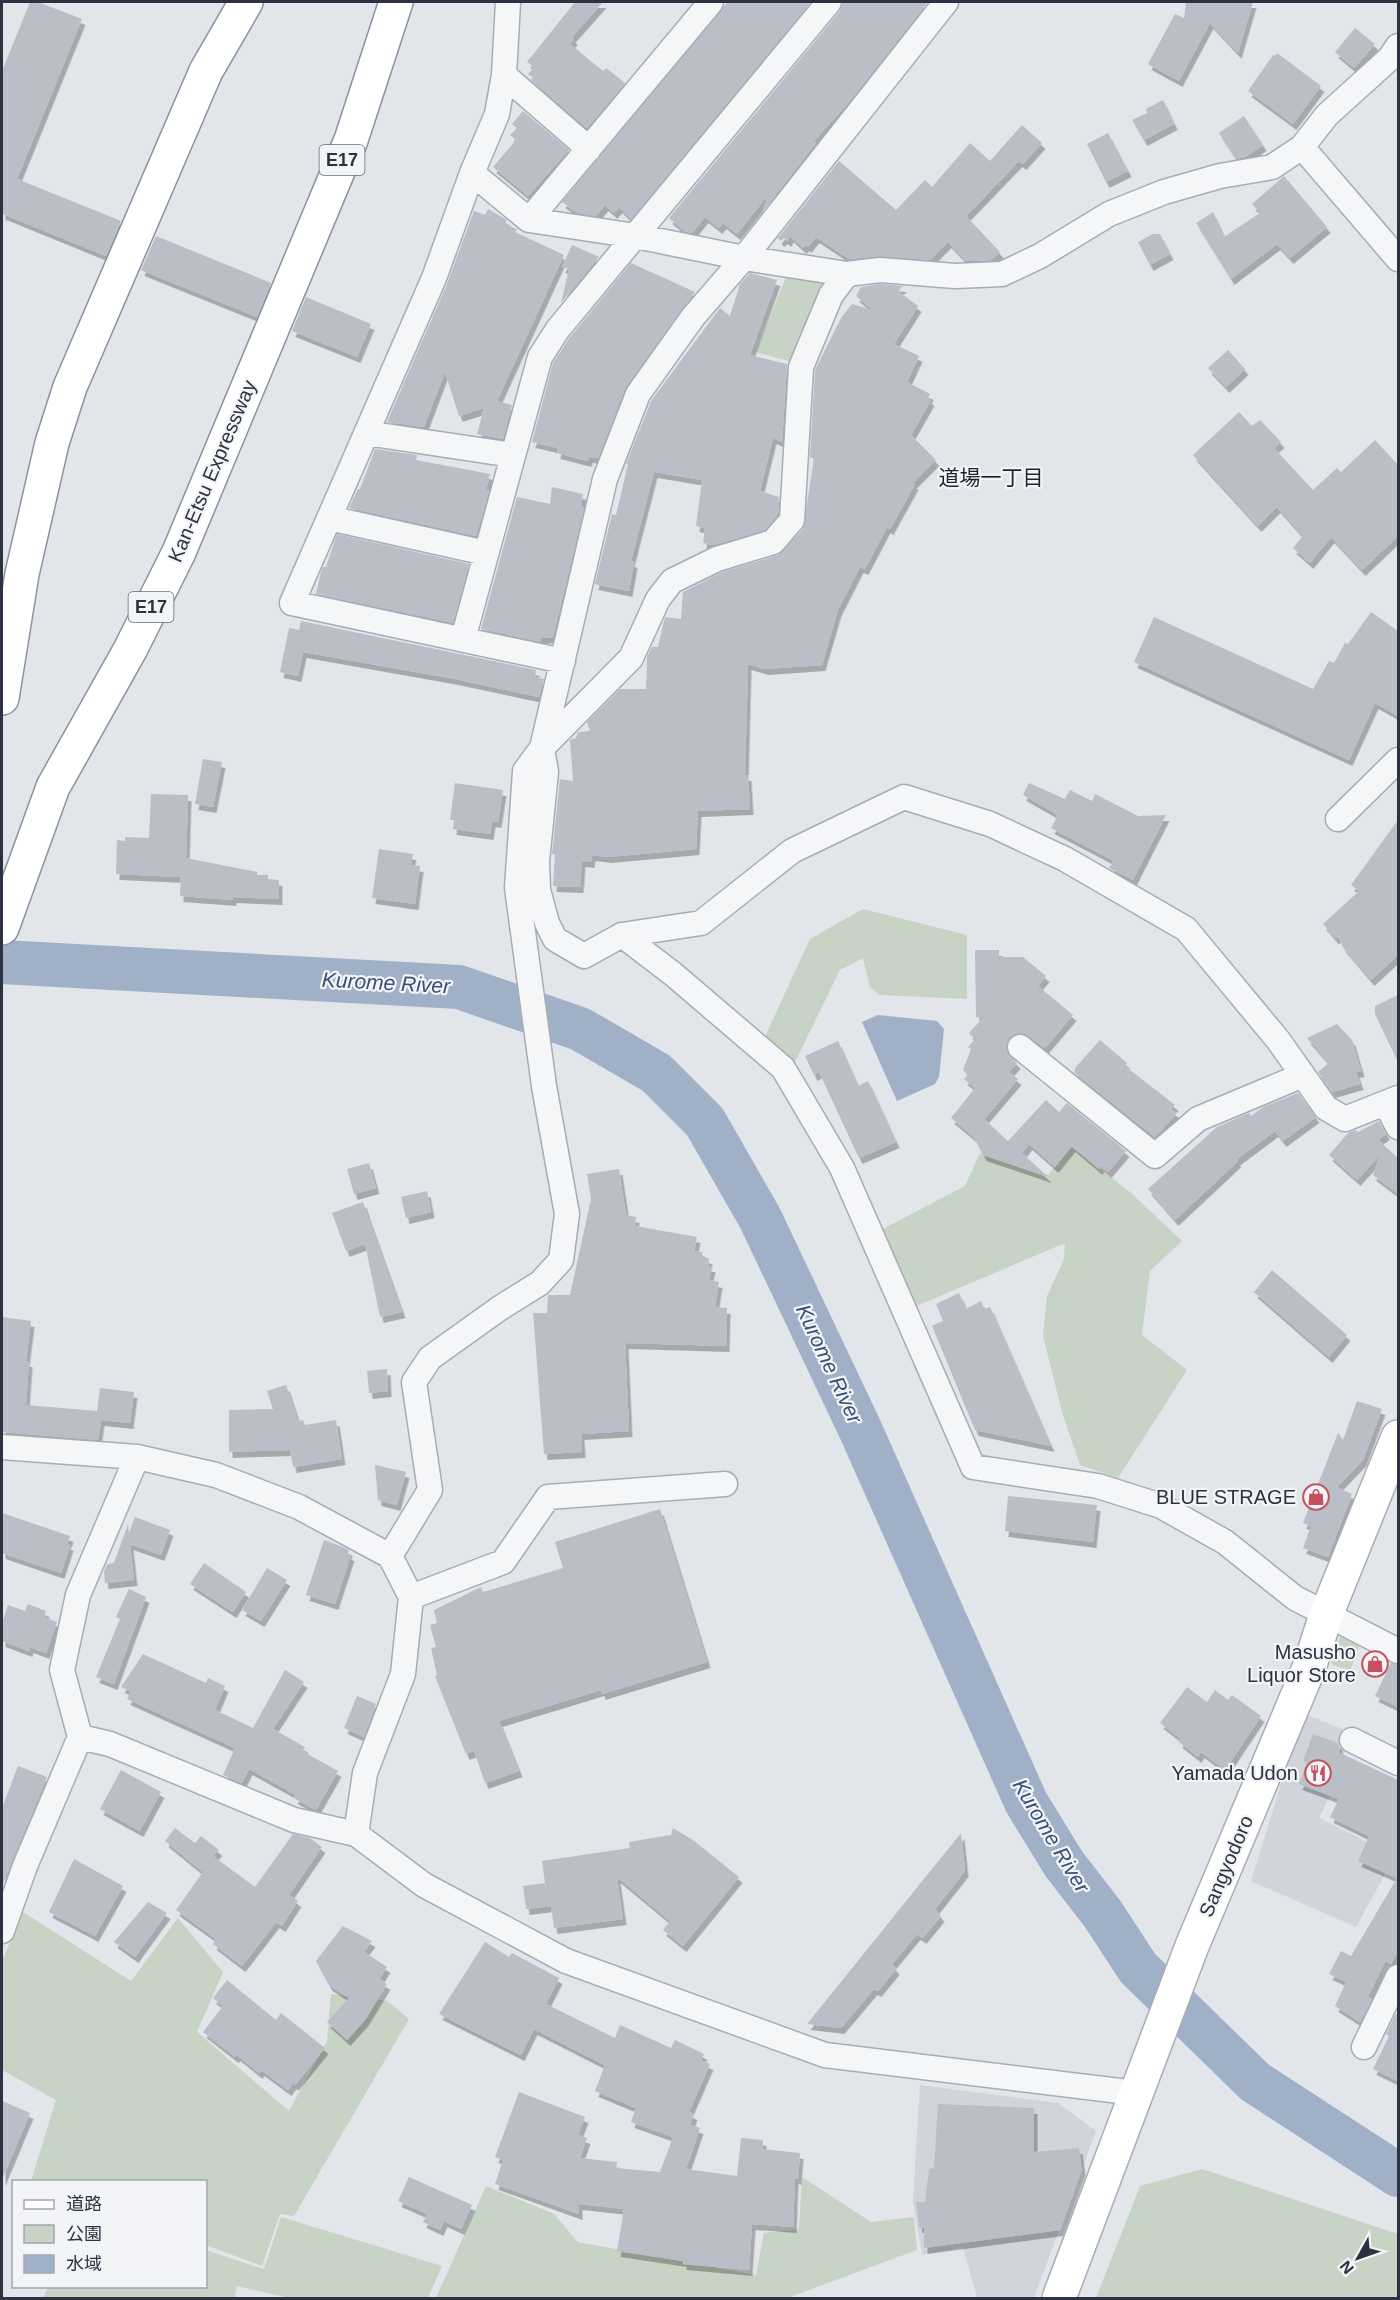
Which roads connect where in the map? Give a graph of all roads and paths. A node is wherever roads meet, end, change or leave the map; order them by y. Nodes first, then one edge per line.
1 (246, 2) edge
2 (396, 2) edge
3 (508, 2) edge
4 (711, 2) edge
5 (829, 2) edge
6 (946, 2) edge
7 (1398, 46) edge
8 (504, 75) junction
9 (1302, 147) junction
10 (589, 149) junction
11 (472, 173) junction
12 (529, 220) junction
13 (636, 236) junction
14 (744, 258) junction
15 (1398, 259) edge
16 (847, 274) junction
17 (366, 433) junction
18 (512, 455) junction
19 (329, 518) junction
20 (486, 553) junction
21 (463, 639) junction
22 (563, 661) junction
23 (2, 698) edge
24 (542, 748) junction
25 (1398, 760) edge
26 (1338, 819) dead end
27 (2, 928) edge
28 (622, 935) junction
29 (1020, 1047) dead end
30 (1303, 1075) junction
31 (1392, 1101) edge
32 (1398, 1126) edge
33 (1398, 1437) edge
34 (2, 1447) edge
35 (137, 1457) junction
36 (725, 1484) dead end
37 (390, 1556) junction
38 (411, 1597) junction
39 (1326, 1615) junction
40 (1398, 1651) edge
41 (80, 1737) junction
42 (1352, 1740) dead end
43 (1398, 1763) edge
44 (356, 1834) junction
45 (2, 1931) edge
46 (1396, 1986) edge
47 (1364, 2048) dead end
48 (1139, 2085) junction
49 (1059, 2298) edge

1 - 23 main road
2 - 27 main road, Kan-Etsu Expressway / E17
3 - 8 street
4 - 10 street
5 - 13 street
6 - 14 street
7 - 9 street
8 - 10 street
8 - 11 street
9 - 15 street
9 - 16 street
10 - 12 street
11 - 12 street
11 - 17 street
12 - 13 street
13 - 14 street
13 - 18 street
14 - 16 street
14 - 22 street
16 - 24 street
17 - 18 street
17 - 19 street
18 - 20 street
19 - 20 street
19 - 21 street
20 - 21 street
21 - 22 street
22 - 24 street
24 - 28 street
24 - 37 street
25 - 26 street
28 - 30 street
28 - 39 street
29 - 30 street
30 - 31 street
31 - 32 street
33 - 39 main road, Sangyodoro
34 - 35 street
35 - 37 street
35 - 41 street
36 - 38 street
37 - 38 street
38 - 44 street
39 - 40 street
39 - 48 main road, Sangyodoro
41 - 44 street
41 - 45 street
42 - 43 street
44 - 48 street
46 - 47 street
48 - 49 main road, Sangyodoro

